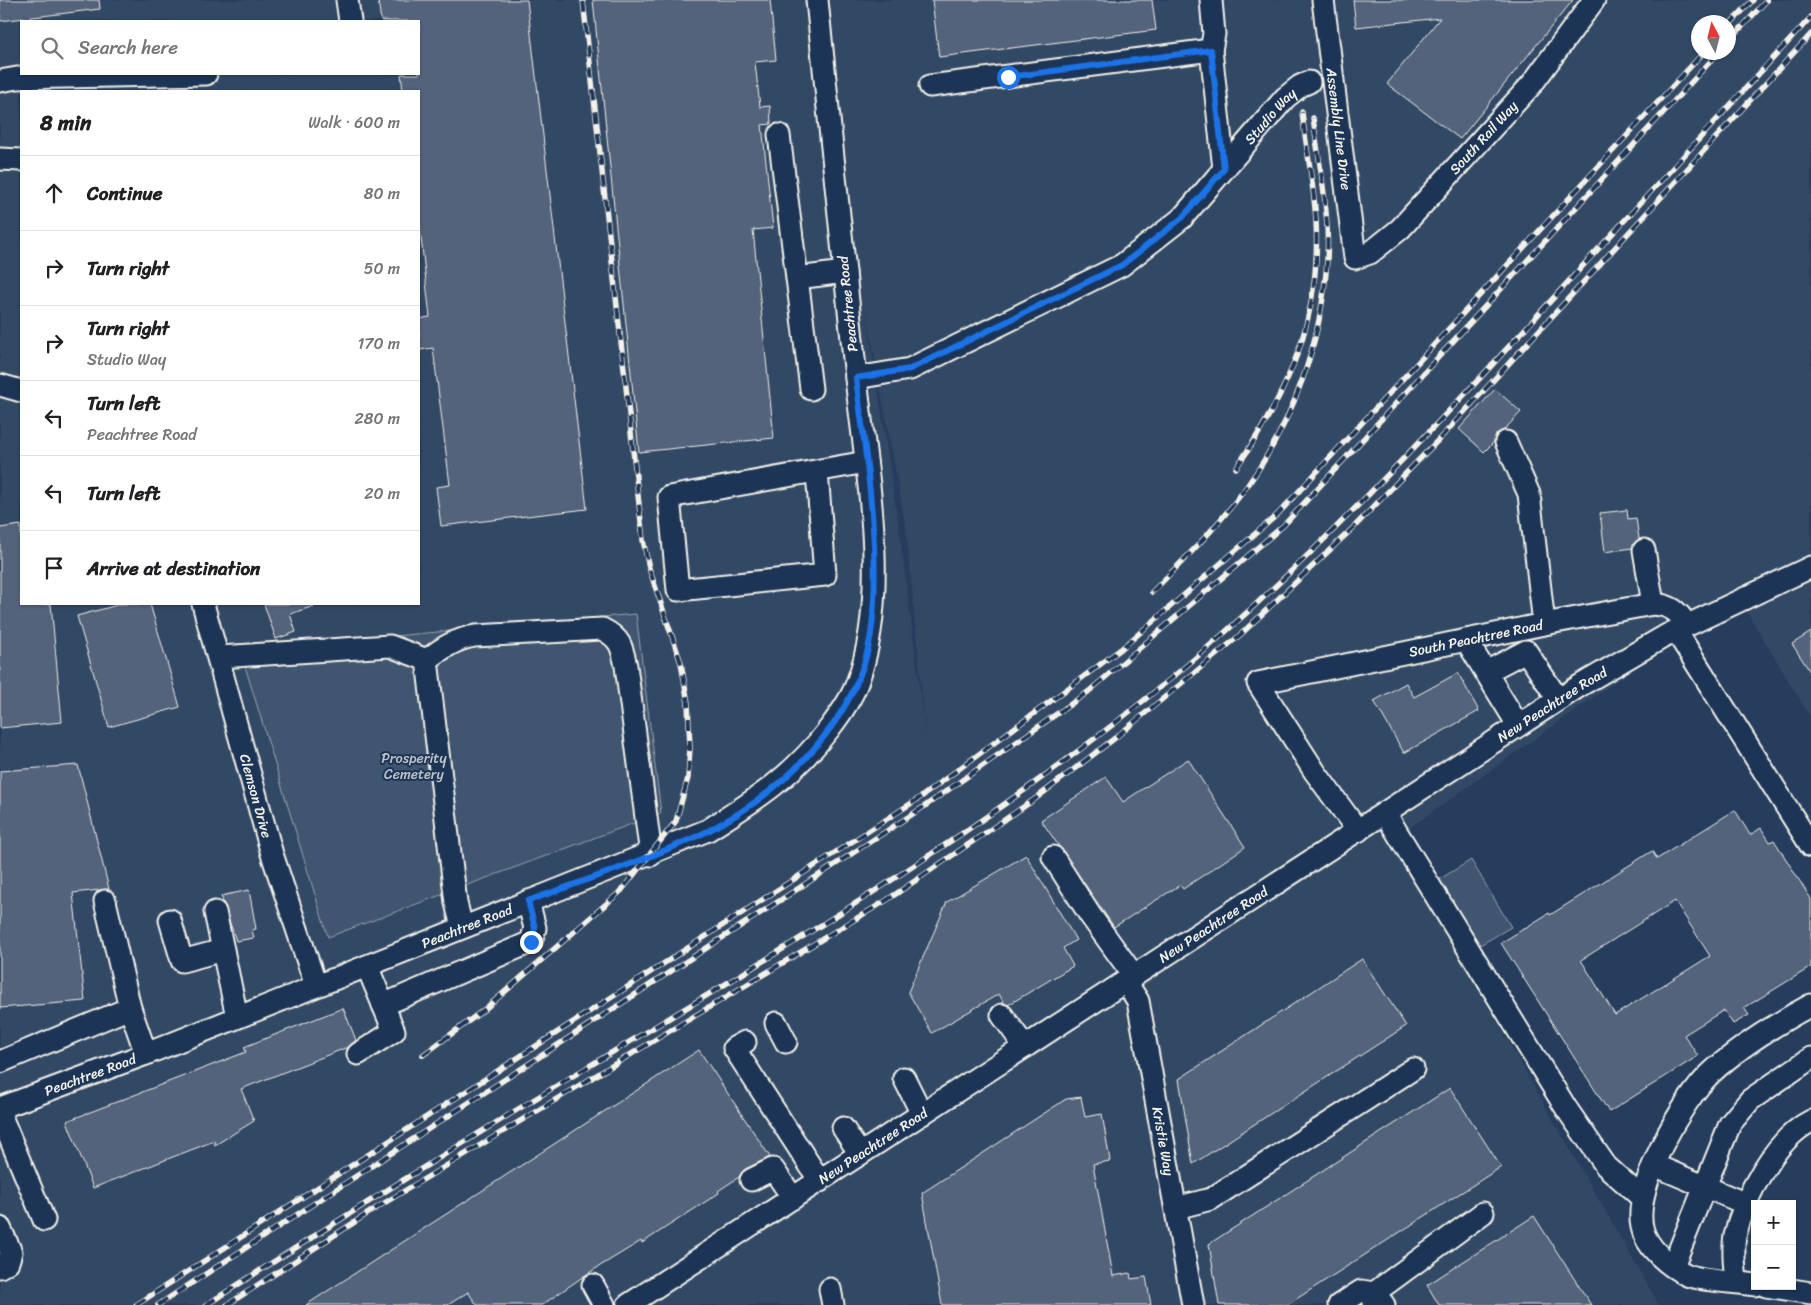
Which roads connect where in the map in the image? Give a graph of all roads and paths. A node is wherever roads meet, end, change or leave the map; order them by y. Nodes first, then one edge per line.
1 (347, 0) edge
2 (816, 0) edge
3 (1210, 0) edge
4 (1323, 0) edge
5 (1594, 0) edge
6 (350, 20) edge
7 (1211, 50) junction
8 (159, 75) edge
9 (0, 81) edge
10 (1309, 82) dead end
11 (930, 86) dead end
12 (779, 135) dead end
13 (0, 160) edge
14 (20, 160) edge
15 (1224, 169) junction
16 (1355, 258) joint
17 (845, 272) junction
18 (797, 278) junction
19 (856, 378) junction
20 (0, 385) edge
21 (811, 389) dead end
22 (20, 391) edge
23 (1506, 442) dead end
24 (866, 462) junction
25 (817, 472) junction
26 (1644, 550) dead end
27 (1811, 567) edge
28 (1653, 604) junction
29 (203, 605) edge
30 (1544, 624) junction
31 (1681, 628) junction
32 (1466, 640) junction
33 (219, 657) junction
34 (427, 660) junction
35 (1486, 672) junction
36 (1558, 699) junction
37 (1518, 725) junction
38 (1385, 813) junction
39 (1358, 831) junction
40 (1811, 846) edge
41 (651, 855) junction
42 (1053, 857) dead end
43 (528, 901) junction
44 (105, 902) dead end
45 (215, 912) dead end
46 (170, 920) dead end
47 (462, 928) junction
48 (223, 950) junction
49 (367, 966) junction
50 (1130, 979) junction
51 (316, 986) junction
52 (383, 1005) junction
53 (1811, 1005) edge
54 (130, 1008) junction
55 (1002, 1015) dead end
56 (237, 1017) junction
57 (776, 1023) dead end
58 (786, 1042) dead end
59 (740, 1045) dead end
60 (1025, 1047) junction
61 (146, 1054) junction
62 (358, 1054) dead end
63 (1811, 1058) edge
64 (0, 1062) edge
65 (1413, 1069) dead end
66 (904, 1078) dead end
67 (0, 1108) edge
68 (0, 1114) edge
69 (922, 1114) junction
70 (1811, 1121) edge
71 (843, 1128) dead end
72 (860, 1154) junction
73 (1654, 1165) junction
74 (751, 1180) dead end
75 (820, 1180) junction
76 (1706, 1186) junction
77 (793, 1198) junction
78 (1642, 1198) junction
79 (1746, 1204) junction
80 (1176, 1208) junction
81 (1482, 1213) dead end
82 (44, 1220) dead end
83 (0, 1228) edge
84 (1673, 1266) junction
85 (0, 1267) edge
86 (1745, 1283) edge
87 (593, 1285) dead end
88 (1792, 1290) edge
89 (1811, 1293) edge
90 (1377, 1301) edge
91 (604, 1305) edge
92 (628, 1305) edge
93 (1193, 1305) edge
94 (1339, 1305) edge

1 - 6 street
2 - 17 street, Peachtree Road
3 - 7 street
4 - 16 street, Assembly Line Drive
5 - 16 street, South Rail Way
7 - 11 street
7 - 15 street
8 - 9 street
10 - 15 street, Studio Way
12 - 18 street
13 - 14 street
15 - 19 street, Studio Way
17 - 18 street
17 - 19 street, Peachtree Road
18 - 21 street
19 - 24 street, Peachtree Road
20 - 22 street
23 - 30 street
24 - 25 street
24 - 41 street, Peachtree Road
25 - 25 street
26 - 28 street
27 - 31 street, New Peachtree Road
28 - 30 street, South Peachtree Road
28 - 31 street, South Peachtree Road
29 - 33 street, Clemson Drive
30 - 32 street, South Peachtree Road
31 - 36 street, New Peachtree Road
31 - 40 street, South Peachtree Road
32 - 35 street
32 - 39 street, South Peachtree Road
33 - 34 street
33 - 51 street, Clemson Drive
34 - 41 street
34 - 47 street
35 - 36 street
35 - 37 street
36 - 37 street, New Peachtree Road
37 - 38 street, New Peachtree Road
38 - 39 street, New Peachtree Road
38 - 78 street
39 - 50 street, New Peachtree Road
41 - 43 street, Peachtree Road
42 - 50 street, Kristie Way
43 - 47 street, Peachtree Road
43 - 52 street
44 - 54 street
45 - 48 street
46 - 48 street
47 - 49 street, Peachtree Road
48 - 56 street
49 - 51 street, Peachtree Road
49 - 52 street
50 - 60 street, New Peachtree Road
50 - 80 street, Kristie Way
51 - 56 street, Peachtree Road
52 - 62 street
53 - 73 street
54 - 61 street
54 - 64 street
55 - 60 street
56 - 61 street, Peachtree Road
57 - 58 street
59 - 75 street
60 - 69 street, New Peachtree Road
61 - 67 street, Peachtree Road
63 - 76 street
65 - 80 street
66 - 69 street
68 - 82 street
69 - 72 street, New Peachtree Road
70 - 79 street
71 - 72 street
72 - 75 street, New Peachtree Road
73 - 76 street
73 - 78 street
74 - 77 street
75 - 77 street, New Peachtree Road
76 - 79 street
76 - 84 street
77 - 92 street, New Peachtree Road
78 - 84 street
79 - 86 street
80 - 93 street, Kristie Way
81 - 90 street
83 - 85 street
84 - 86 street
87 - 91 street
88 - 89 street
90 - 94 street

